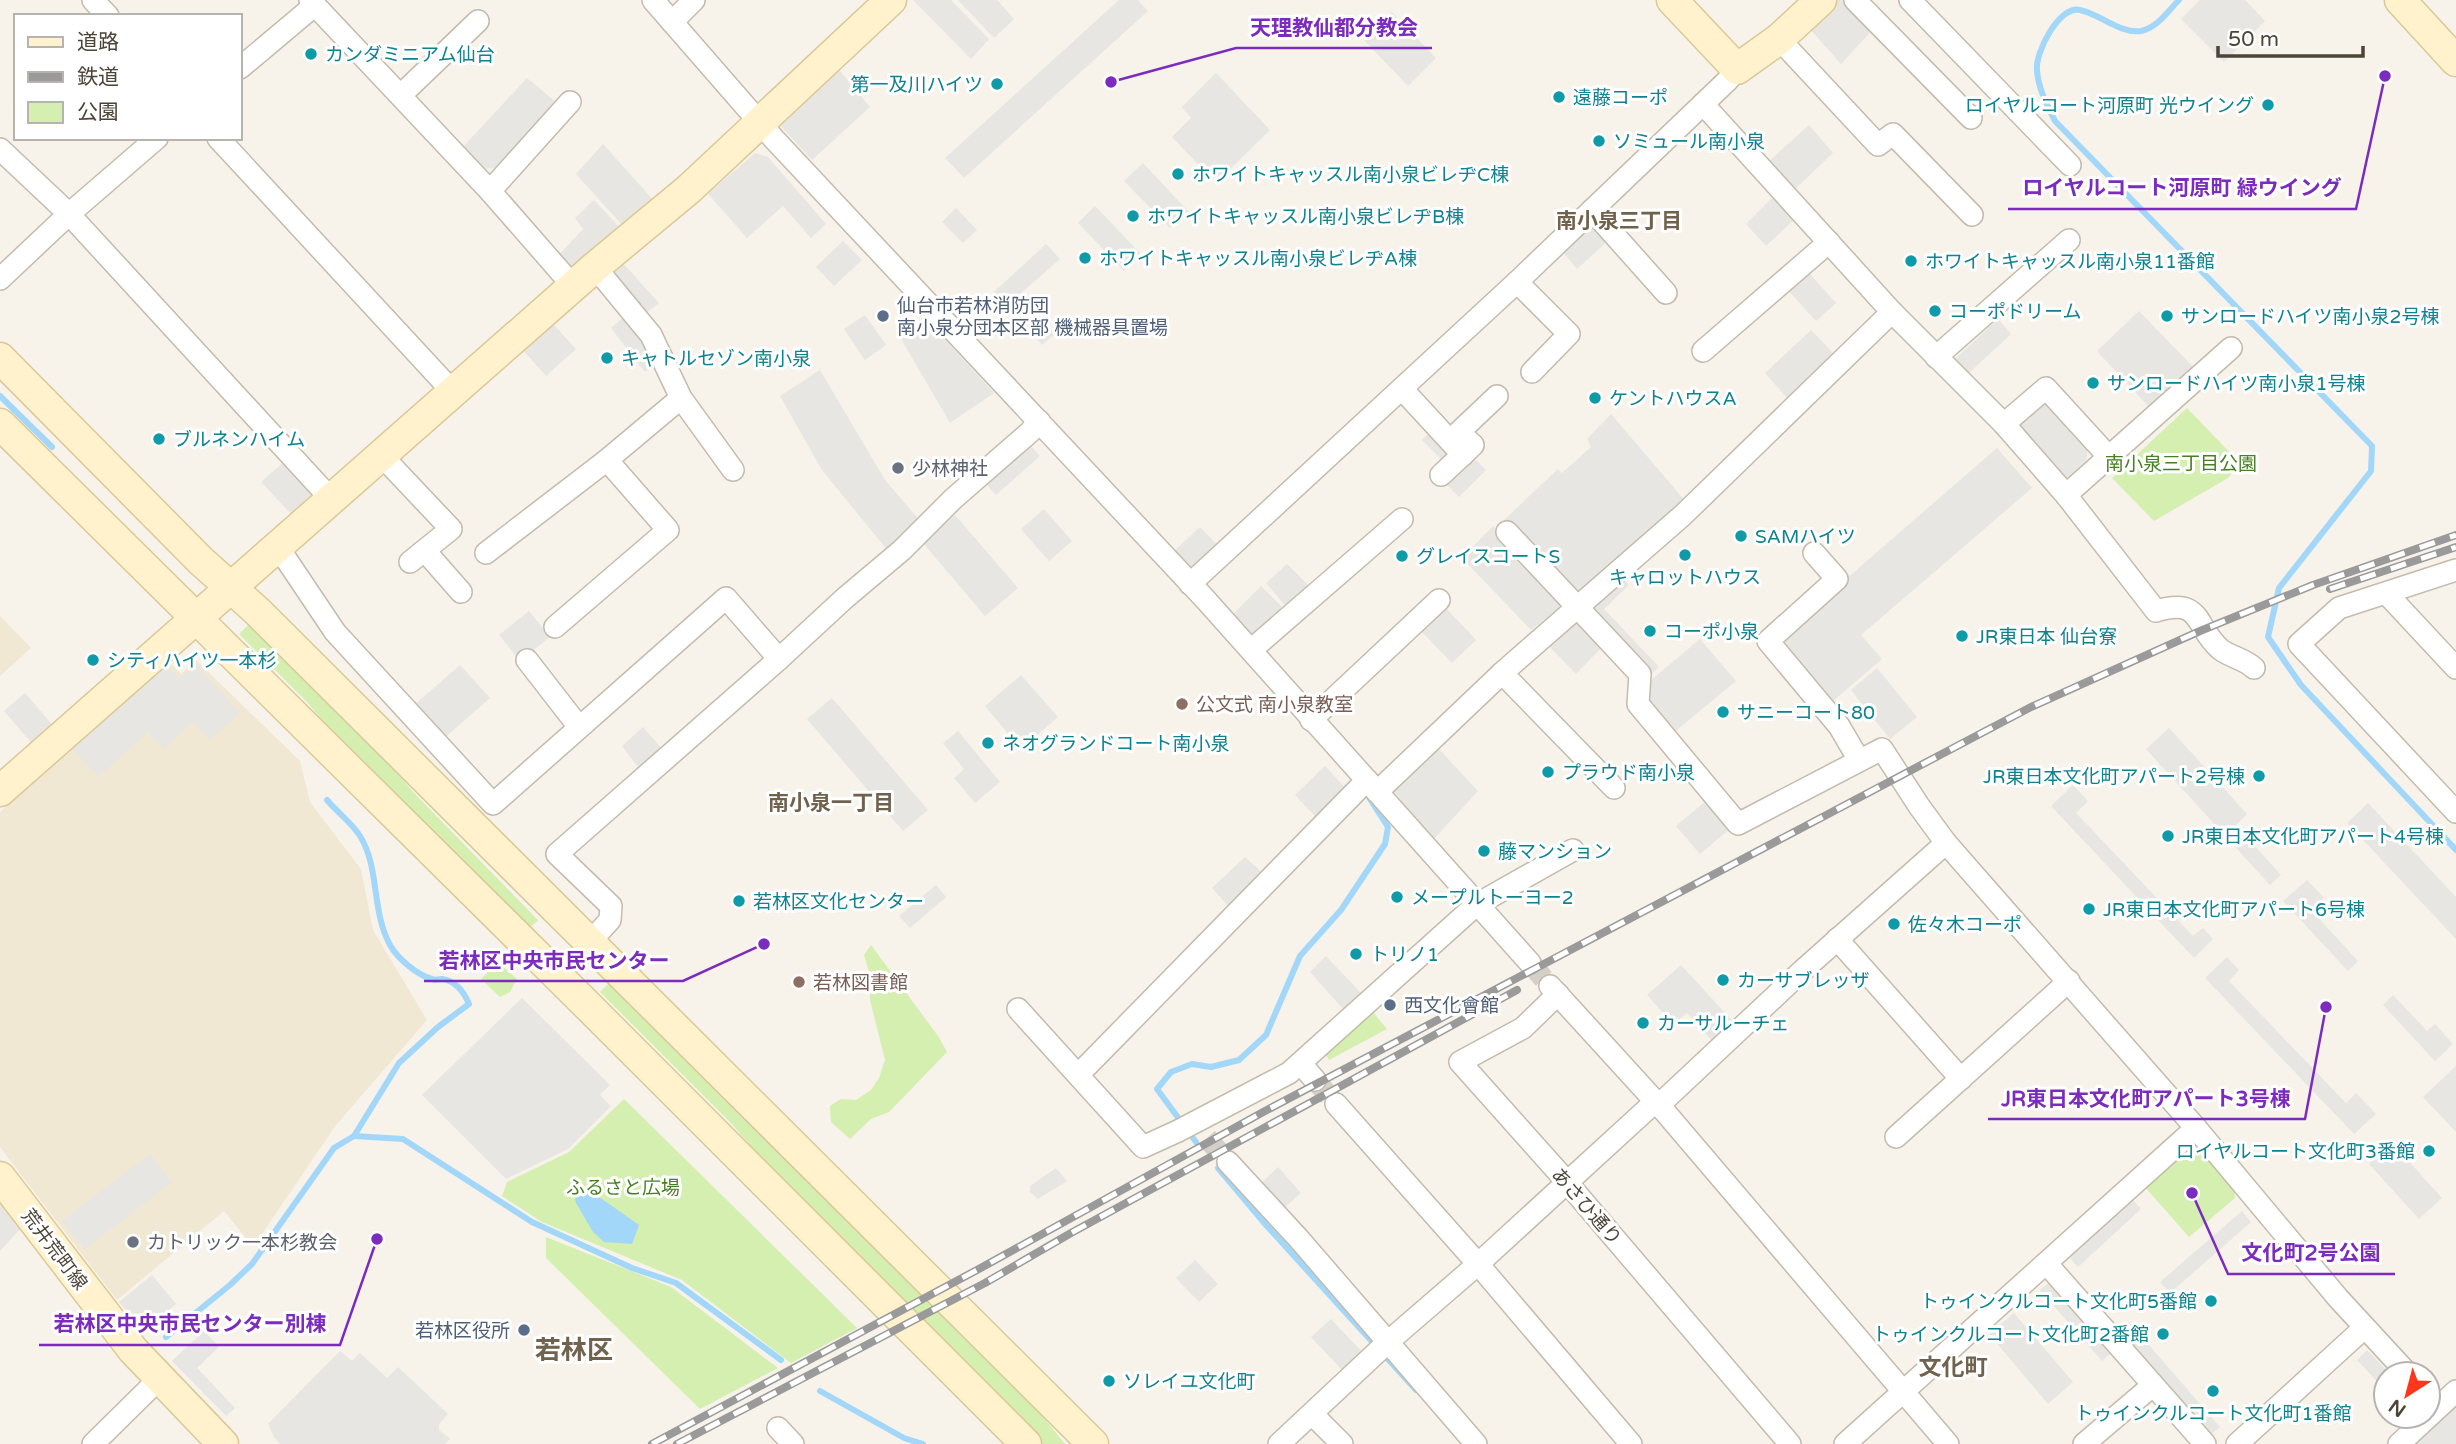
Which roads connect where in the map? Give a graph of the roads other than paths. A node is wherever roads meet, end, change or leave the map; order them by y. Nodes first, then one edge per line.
1 (93, 0) edge
2 (653, 0) edge
3 (694, 0) edge
4 (891, 0) edge
5 (1672, 0) edge
6 (1821, 0) edge
7 (1855, 0) edge
8 (1910, 0) edge
9 (2400, 0) edge
10 (312, 3) edge
11 (105, 14) edge
12 (478, 21) dead end
13 (672, 22) junction
14 (1779, 39) junction
15 (2456, 61) edge
16 (242, 66) edge
17 (1737, 69) junction
18 (401, 95) junction
19 (570, 102) dead end
20 (1703, 104) junction
21 (1971, 118) dead end
22 (761, 124) junction
23 (155, 140) edge
24 (220, 140) edge
25 (0, 149) edge
26 (2070, 165) dead end
27 (490, 191) junction
28 (1592, 210) junction
29 (69, 214) junction
30 (1972, 215) dead end
31 (2069, 240) dead end
32 (1829, 242) junction
33 (584, 276) junction
34 (0, 279) edge
35 (1517, 282) junction
36 (1666, 293) dead end
37 (1892, 312) junction
38 (2231, 348) dead end
39 (1703, 351) dead end
40 (1936, 357) junction
41 (0, 358) edge
42 (1532, 372) dead end
43 (1402, 389) junction
44 (453, 392) junction
45 (1497, 396) dead end
46 (681, 398) junction
47 (1039, 421) junction
48 (0, 424) edge
49 (2004, 425) junction
50 (381, 454) junction
51 (1463, 455) junction
52 (2109, 457) junction
53 (607, 460) junction
54 (733, 470) dead end
55 (1441, 475) dead end
56 (2066, 495) junction
57 (331, 499) junction
58 (1402, 519) dead end
59 (1507, 532) dead end
60 (278, 547) junction
61 (486, 553) dead end
62 (1814, 553) dead end
63 (2456, 570) edge
64 (1190, 584) junction
65 (230, 587) junction
66 (461, 593) dead end
67 (2387, 594) junction
68 (1438, 600) dead end
69 (1576, 607) junction
70 (196, 618) junction
71 (555, 627) dead end
72 (1251, 650) junction
73 (779, 659) junction
74 (527, 660) dead end
75 (2254, 668) dead end
76 (2456, 668) edge
77 (1502, 673) junction
78 (1311, 719) junction
79 (579, 727) junction
80 (428, 734) junction
81 (404, 758) junction
82 (1859, 760) junction
83 (1372, 786) junction
84 (1614, 788) dead end
85 (0, 791) edge
86 (2456, 812) edge
87 (1946, 842) junction
88 (1573, 850) dead end
89 (1476, 905) junction
90 (1837, 939) junction
91 (589, 943) junction
92 (1530, 963) tunnel mouth
93 (556, 975) junction
94 (2069, 981) junction
95 (1018, 1009) dead end
96 (1301, 1064) junction
97 (1079, 1074) junction
98 (1961, 1079) junction
99 (1315, 1080) tunnel mouth
100 (1658, 1103) junction
101 (1336, 1104) tunnel mouth
102 (2196, 1128) junction
103 (1896, 1137) dead end
104 (1228, 1163) tunnel mouth
105 (0, 1177) edge
106 (1568, 1183) junction
107 (1478, 1264) junction
108 (2048, 1264) junction
109 (2364, 1328) junction
110 (1382, 1347) junction
111 (2395, 1360) edge
112 (159, 1379) junction
113 (2152, 1386) junction
114 (1903, 1392) junction
115 (1312, 1414) junction
116 (778, 1428) dead end
117 (2410, 1430) edge
118 (93, 1444) edge
119 (223, 1444) edge
120 (793, 1444) edge
121 (1026, 1444) edge
122 (1093, 1444) edge
123 (1279, 1444) edge
124 (1342, 1444) edge
125 (1476, 1444) edge
126 (1631, 1444) edge
127 (1790, 1444) edge
128 (1845, 1444) edge
129 (1948, 1444) edge
130 (2085, 1444) edge
131 (2205, 1444) edge
132 (2237, 1444) edge
133 (2399, 1444) edge

1 - 11 street
2 - 13 street
3 - 13 street
4 - 22 street
5 - 17 street
6 - 14 street
7 - 21 street
8 - 26 street
9 - 15 street
10 - 16 street
10 - 18 street
12 - 18 street
13 - 22 street
14 - 17 street
14 - 30 street
17 - 20 street
18 - 27 street
19 - 27 street
20 - 28 street
20 - 32 street
22 - 33 street
22 - 47 street
23 - 29 street
24 - 44 street
25 - 29 street
27 - 33 street
28 - 35 street
28 - 36 street
29 - 34 street
29 - 57 street
31 - 40 street
32 - 37 street
32 - 39 street
33 - 44 street
33 - 46 street
35 - 42 street
35 - 43 street
37 - 40 street
37 - 69 street
38 - 52 street
40 - 49 street
41 - 65 street
43 - 51 street
43 - 64 street
44 - 50 street
45 - 51 street
46 - 53 street
46 - 54 street
47 - 64 street
47 - 73 street
48 - 70 street
49 - 52 street
49 - 56 street
50 - 57 street
50 - 66 street
51 - 55 street
52 - 56 street
53 - 61 street
53 - 71 street
56 - 75 street
57 - 60 street
58 - 72 street
59 - 69 street
60 - 65 street
60 - 80 street
62 - 82 street
63 - 67 street
64 - 72 street
65 - 70 street
65 - 81 street
67 - 76 street
67 - 86 street
68 - 78 street
69 - 77 street
69 - 82 street
70 - 85 street
70 - 93 street
72 - 78 street
73 - 79 street
73 - 91 street
74 - 79 street
77 - 83 street
77 - 84 street
78 - 83 street
79 - 80 street
80 - 81 street
81 - 91 street
82 - 87 street
83 - 89 street
83 - 97 street
87 - 90 street
87 - 94 street
88 - 89 street
89 - 92 street
89 - 96 street
90 - 98 street
90 - 100 street
91 - 93 street
91 - 122 street
93 - 121 street
94 - 98 street
94 - 102 street
95 - 97 street
96 - 97 street
96 - 99 street
98 - 103 street
100 - 106 street
100 - 106 street, あさひ通り
100 - 114 street
101 - 107 street
102 - 108 street
102 - 109 street
104 - 110 street
105 - 112 street, 荒井荒町線
106 - 107 street
106 - 127 street, あさひ通り
107 - 110 street
107 - 126 street
108 - 113 street
108 - 114 street
109 - 111 street
109 - 132 street
110 - 115 street
110 - 125 street
112 - 118 street
112 - 119 street, 荒井荒町線
113 - 130 street
113 - 131 street
114 - 128 street
114 - 129 street
115 - 123 street
115 - 124 street
116 - 120 street
117 - 133 street

